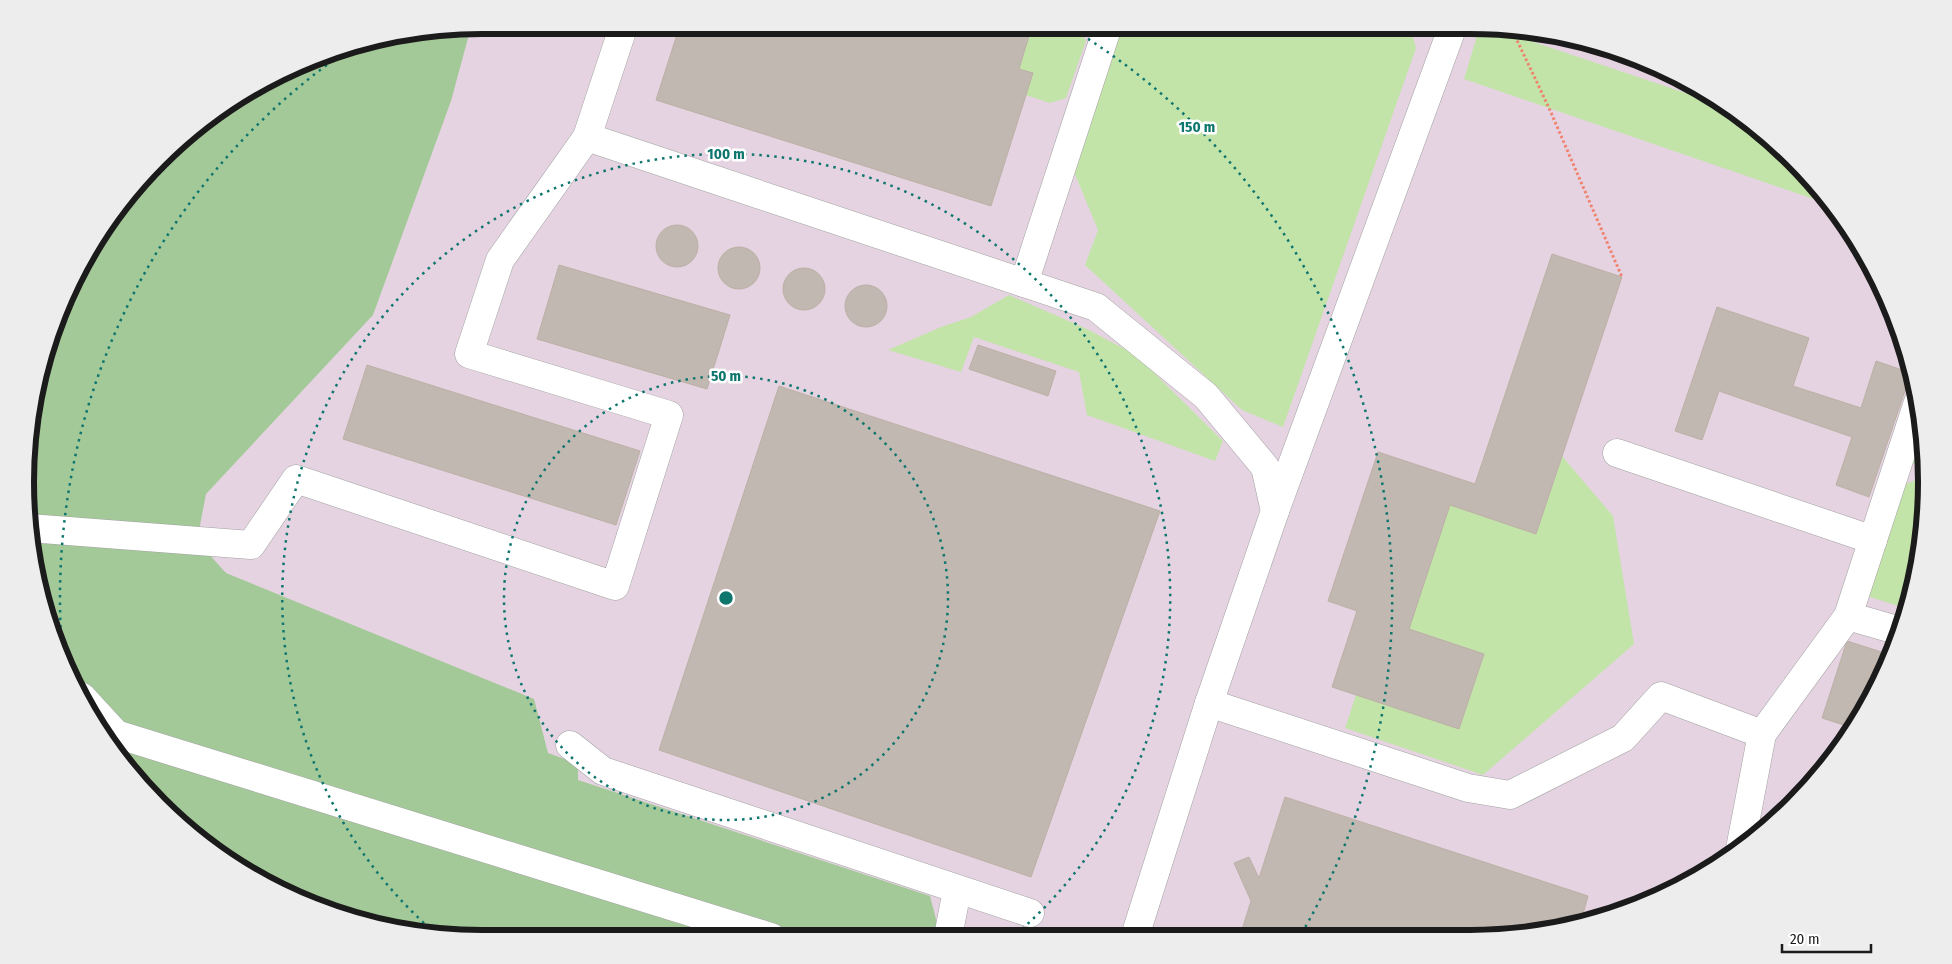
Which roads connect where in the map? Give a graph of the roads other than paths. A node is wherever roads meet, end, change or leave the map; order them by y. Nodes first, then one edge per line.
1 (621, 34) edge
2 (1105, 34) edge
3 (1450, 34) edge
4 (587, 137) junction
5 (1024, 283) junction
6 (1913, 417) edge
7 (1617, 453) dead end
8 (1276, 511) junction
9 (37, 529) edge
10 (1873, 540) junction
11 (1848, 616) junction
12 (1893, 629) edge
13 (1209, 703) junction
14 (1762, 734) junction
15 (113, 736) edge
16 (570, 744) dead end
17 (1742, 839) edge
18 (957, 890) junction
19 (1030, 913) dead end
20 (748, 930) edge
21 (949, 930) edge
22 (1137, 930) edge

1 - 4 lane
2 - 5 lane
3 - 8 lane
4 - 5 lane
4 - 9 lane
5 - 8 lane
6 - 10 lane
7 - 10 lane
8 - 13 lane
10 - 11 lane
11 - 12 lane
11 - 14 lane
13 - 14 lane
13 - 22 lane
14 - 17 lane
15 - 20 lane
16 - 18 lane
18 - 19 lane
18 - 21 lane

